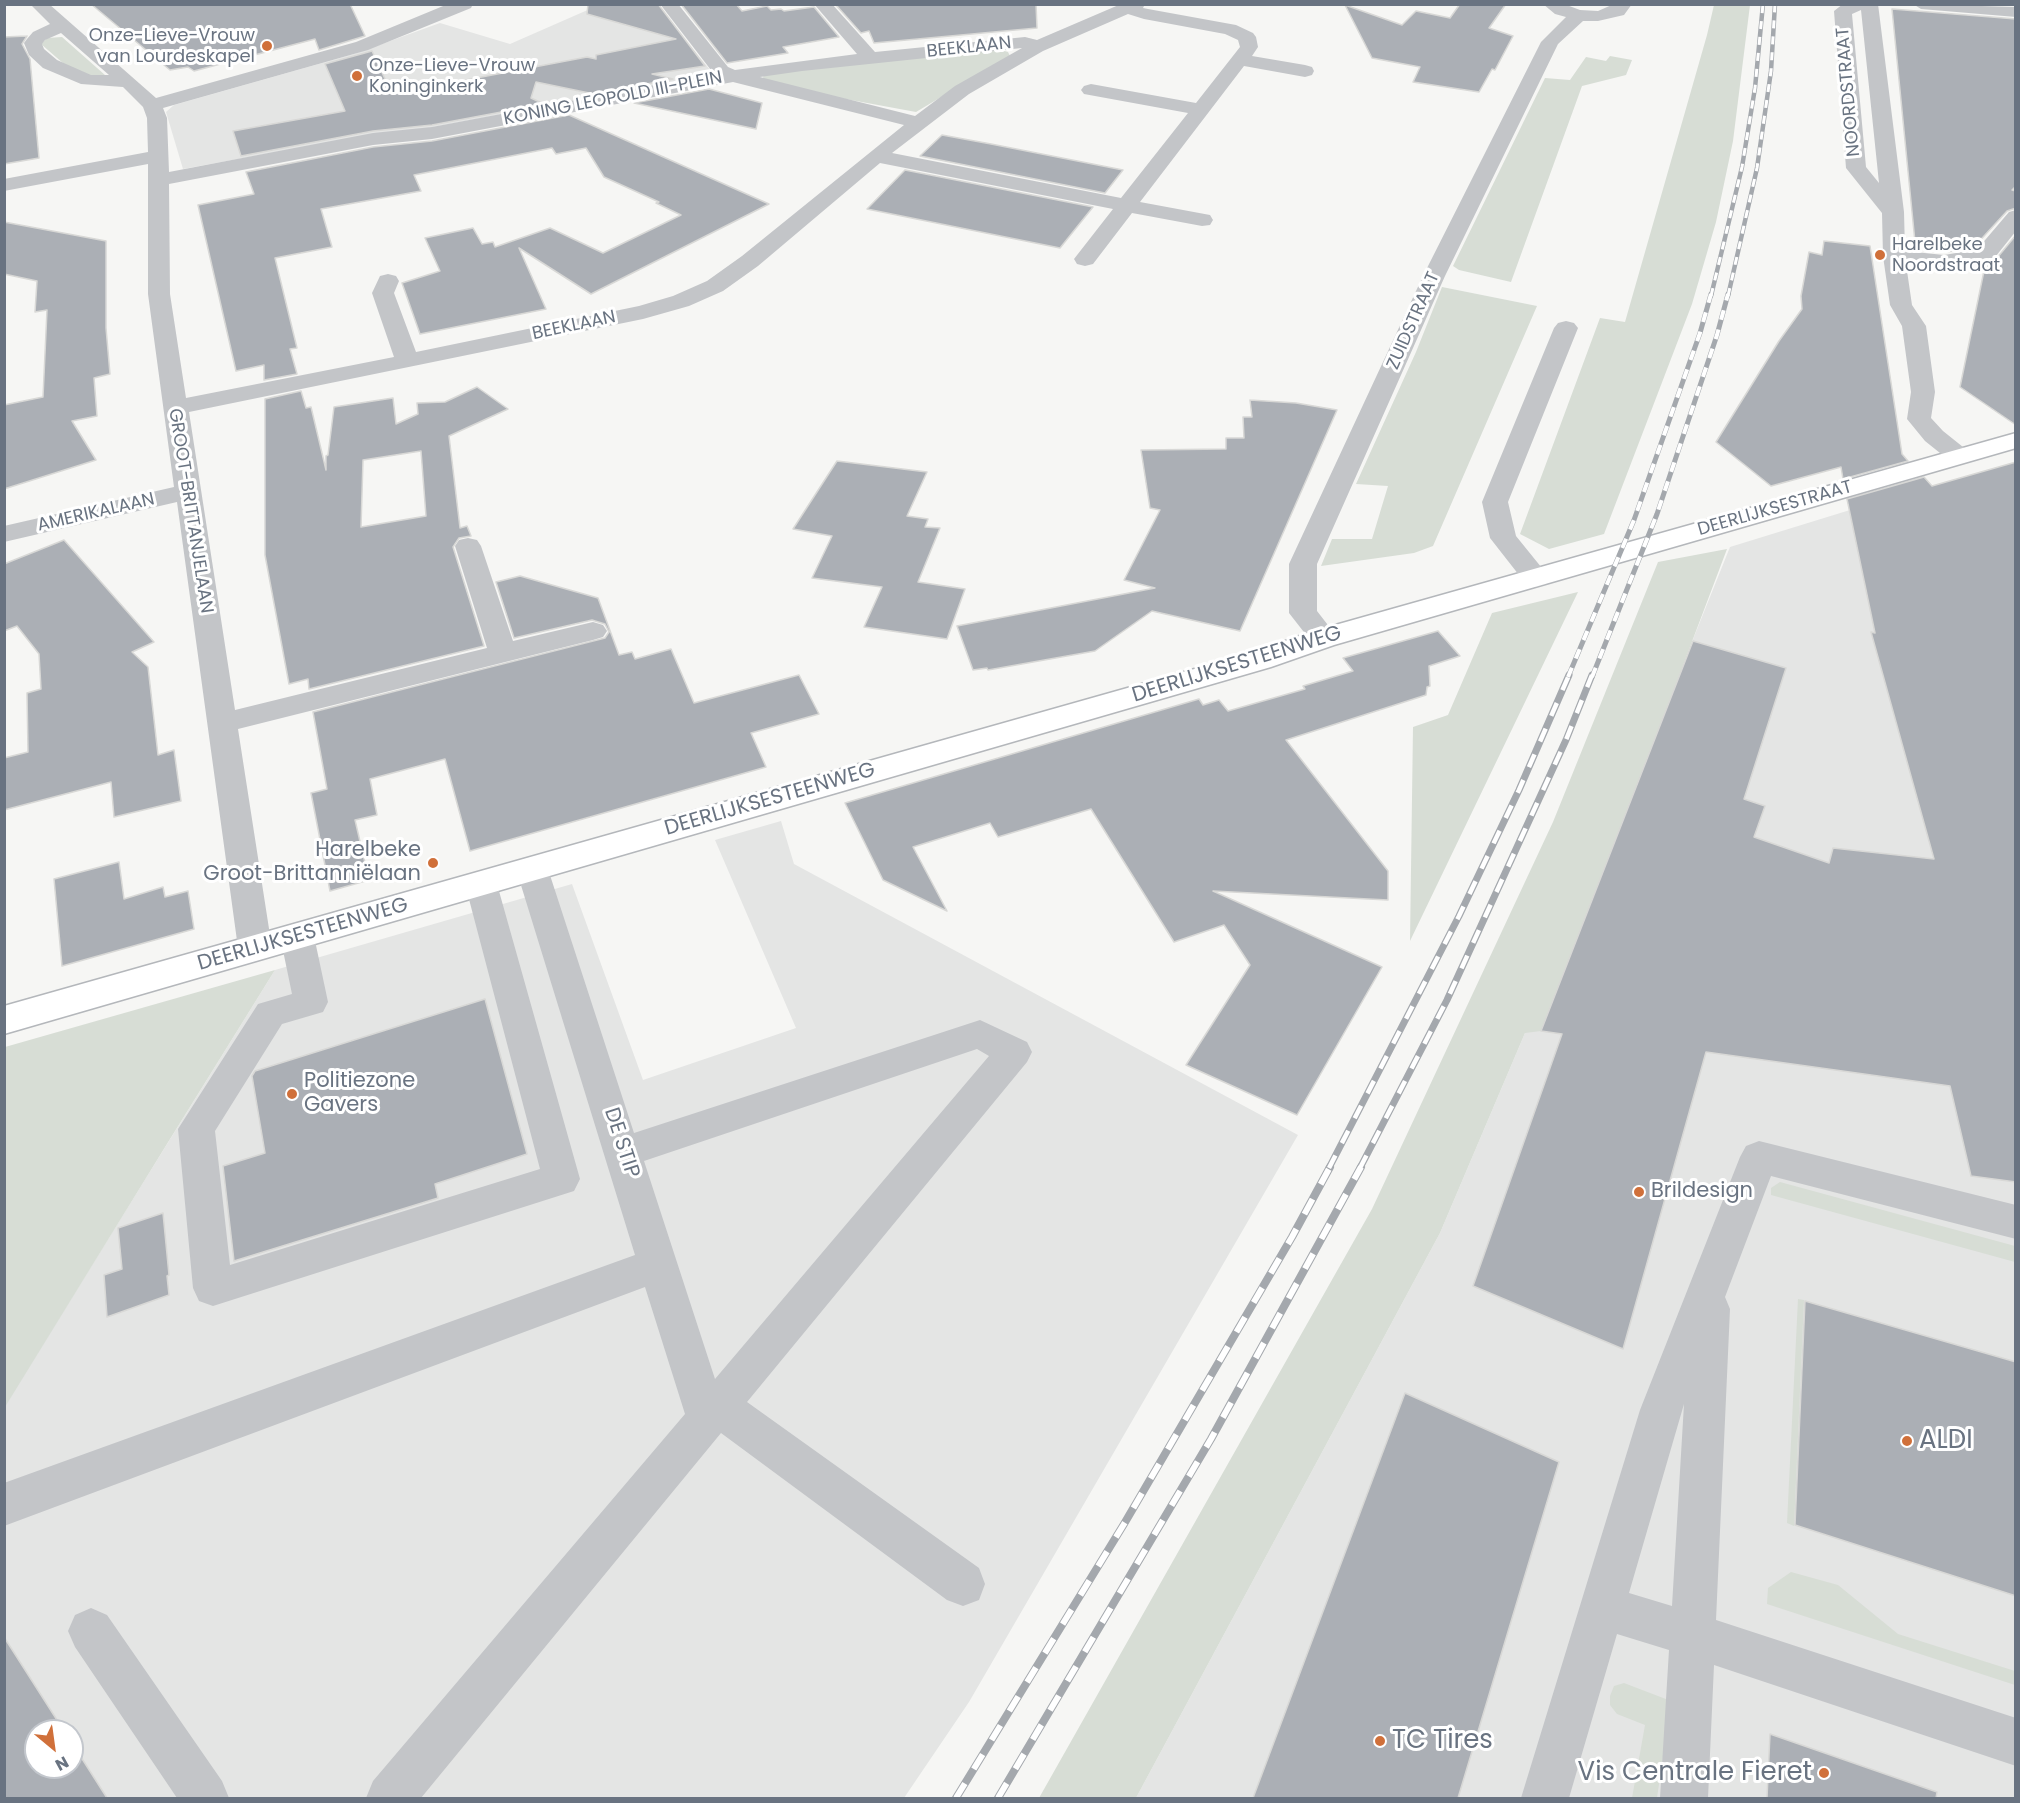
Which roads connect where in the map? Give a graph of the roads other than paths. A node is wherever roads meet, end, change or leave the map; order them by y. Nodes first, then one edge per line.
1 (38, 4) edge
2 (465, 4) edge
3 (668, 4) edge
4 (822, 4) edge
5 (1551, 4) edge
6 (1624, 4) edge
7 (1859, 4) edge
8 (1869, 4) edge
9 (1921, 4) edge
10 (1132, 6) edge
11 (2016, 12) edge
12 (1579, 15) junction
13 (63, 25) junction
14 (1037, 46) junction
15 (868, 58) junction
16 (1239, 59) junction
17 (1305, 71) dead end
18 (733, 76) junction
19 (128, 82) junction
20 (1090, 90) dead end
21 (152, 105) junction
22 (1198, 109) junction
23 (918, 123) junction
24 (876, 156) junction
25 (159, 177) junction
26 (4, 185) edge
27 (1125, 205) junction
28 (1893, 212) junction
29 (2016, 216) edge
30 (1202, 220) dead end
31 (1894, 256) junction
32 (1085, 259) dead end
33 (388, 281) dead end
34 (1566, 328) dead end
35 (407, 361) junction
36 (174, 408) junction
37 (2016, 440) edge
38 (1959, 456) junction
39 (188, 492) junction
40 (4, 534) edge
41 (468, 546) dead end
42 (1536, 578) junction
43 (593, 631) dead end
44 (1324, 638) junction
45 (503, 653) junction
46 (222, 723) junction
47 (532, 869) junction
48 (481, 884) junction
49 (297, 936) junction
50 (255, 948) junction
51 (4, 1020) edge
52 (624, 1152) junction
53 (2016, 1222) edge
54 (659, 1264) junction
55 (1712, 1281) junction
56 (713, 1412) junction
57 (4, 1504) edge
58 (963, 1584) dead end
59 (1602, 1607) junction
60 (92, 1631) dead end
61 (1693, 1635) junction
62 (2016, 1742) edge
63 (205, 1798) edge
64 (390, 1798) edge
65 (1545, 1798) edge
66 (1684, 1798) edge

1 - 13 street
2 - 21 street
3 - 18 street, KONING LEOPOLD III-PLEIN
4 - 15 street
5 - 12 street
6 - 12 street
7 - 28 street, NOORDSTRAAT
8 - 28 street, NOORDSTRAAT
9 - 11 street
10 - 14 street, BEEKLAAN
10 - 16 street
12 - 44 street, ZUIDSTRAAT
13 - 19 street
13 - 19 street
14 - 15 street, BEEKLAAN
14 - 23 street, BEEKLAAN
15 - 18 street, BEEKLAAN
16 - 17 street
16 - 22 street
18 - 23 street
18 - 25 street, KONING LEOPOLD III-PLEIN
19 - 21 street
20 - 22 street
21 - 25 street, GROOT-BRITTANJELAAN
22 - 27 street
23 - 24 street, BEEKLAAN
24 - 27 street
24 - 35 street, BEEKLAAN
25 - 26 street, KONING LEOPOLD III-PLEIN
25 - 36 street, GROOT-BRITTANJELAAN
27 - 30 street
27 - 32 street
28 - 31 street, NOORDSTRAAT
29 - 31 street
31 - 38 street, NOORDSTRAAT
33 - 35 street
34 - 42 street
35 - 36 street, BEEKLAAN
36 - 39 street, GROOT-BRITTANJELAAN
37 - 38 main road, DEERLIJKSESTRAAT
38 - 42 main road, DEERLIJKSESTRAAT
39 - 40 street, AMERIKALAAN
39 - 46 street, GROOT-BRITTANJELAAN
41 - 45 street
42 - 44 main road, DEERLIJKSESTEENWEG
43 - 45 street
44 - 47 main road, DEERLIJKSESTEENWEG
45 - 46 street
46 - 50 street, GROOT-BRITTANJELAAN
47 - 48 main road, DEERLIJKSESTEENWEG
47 - 52 street, DE STIP
48 - 49 main road, DEERLIJKSESTEENWEG
48 - 49 street
49 - 50 main road, DEERLIJKSESTEENWEG
50 - 51 main road, DEERLIJKSESTEENWEG
52 - 54 street, DE STIP
52 - 56 street
53 - 55 street
54 - 56 street, DE STIP
54 - 57 street
55 - 59 street
55 - 61 street
56 - 58 street
56 - 64 street
59 - 61 street
59 - 65 street
60 - 63 street
61 - 62 street
61 - 66 street

